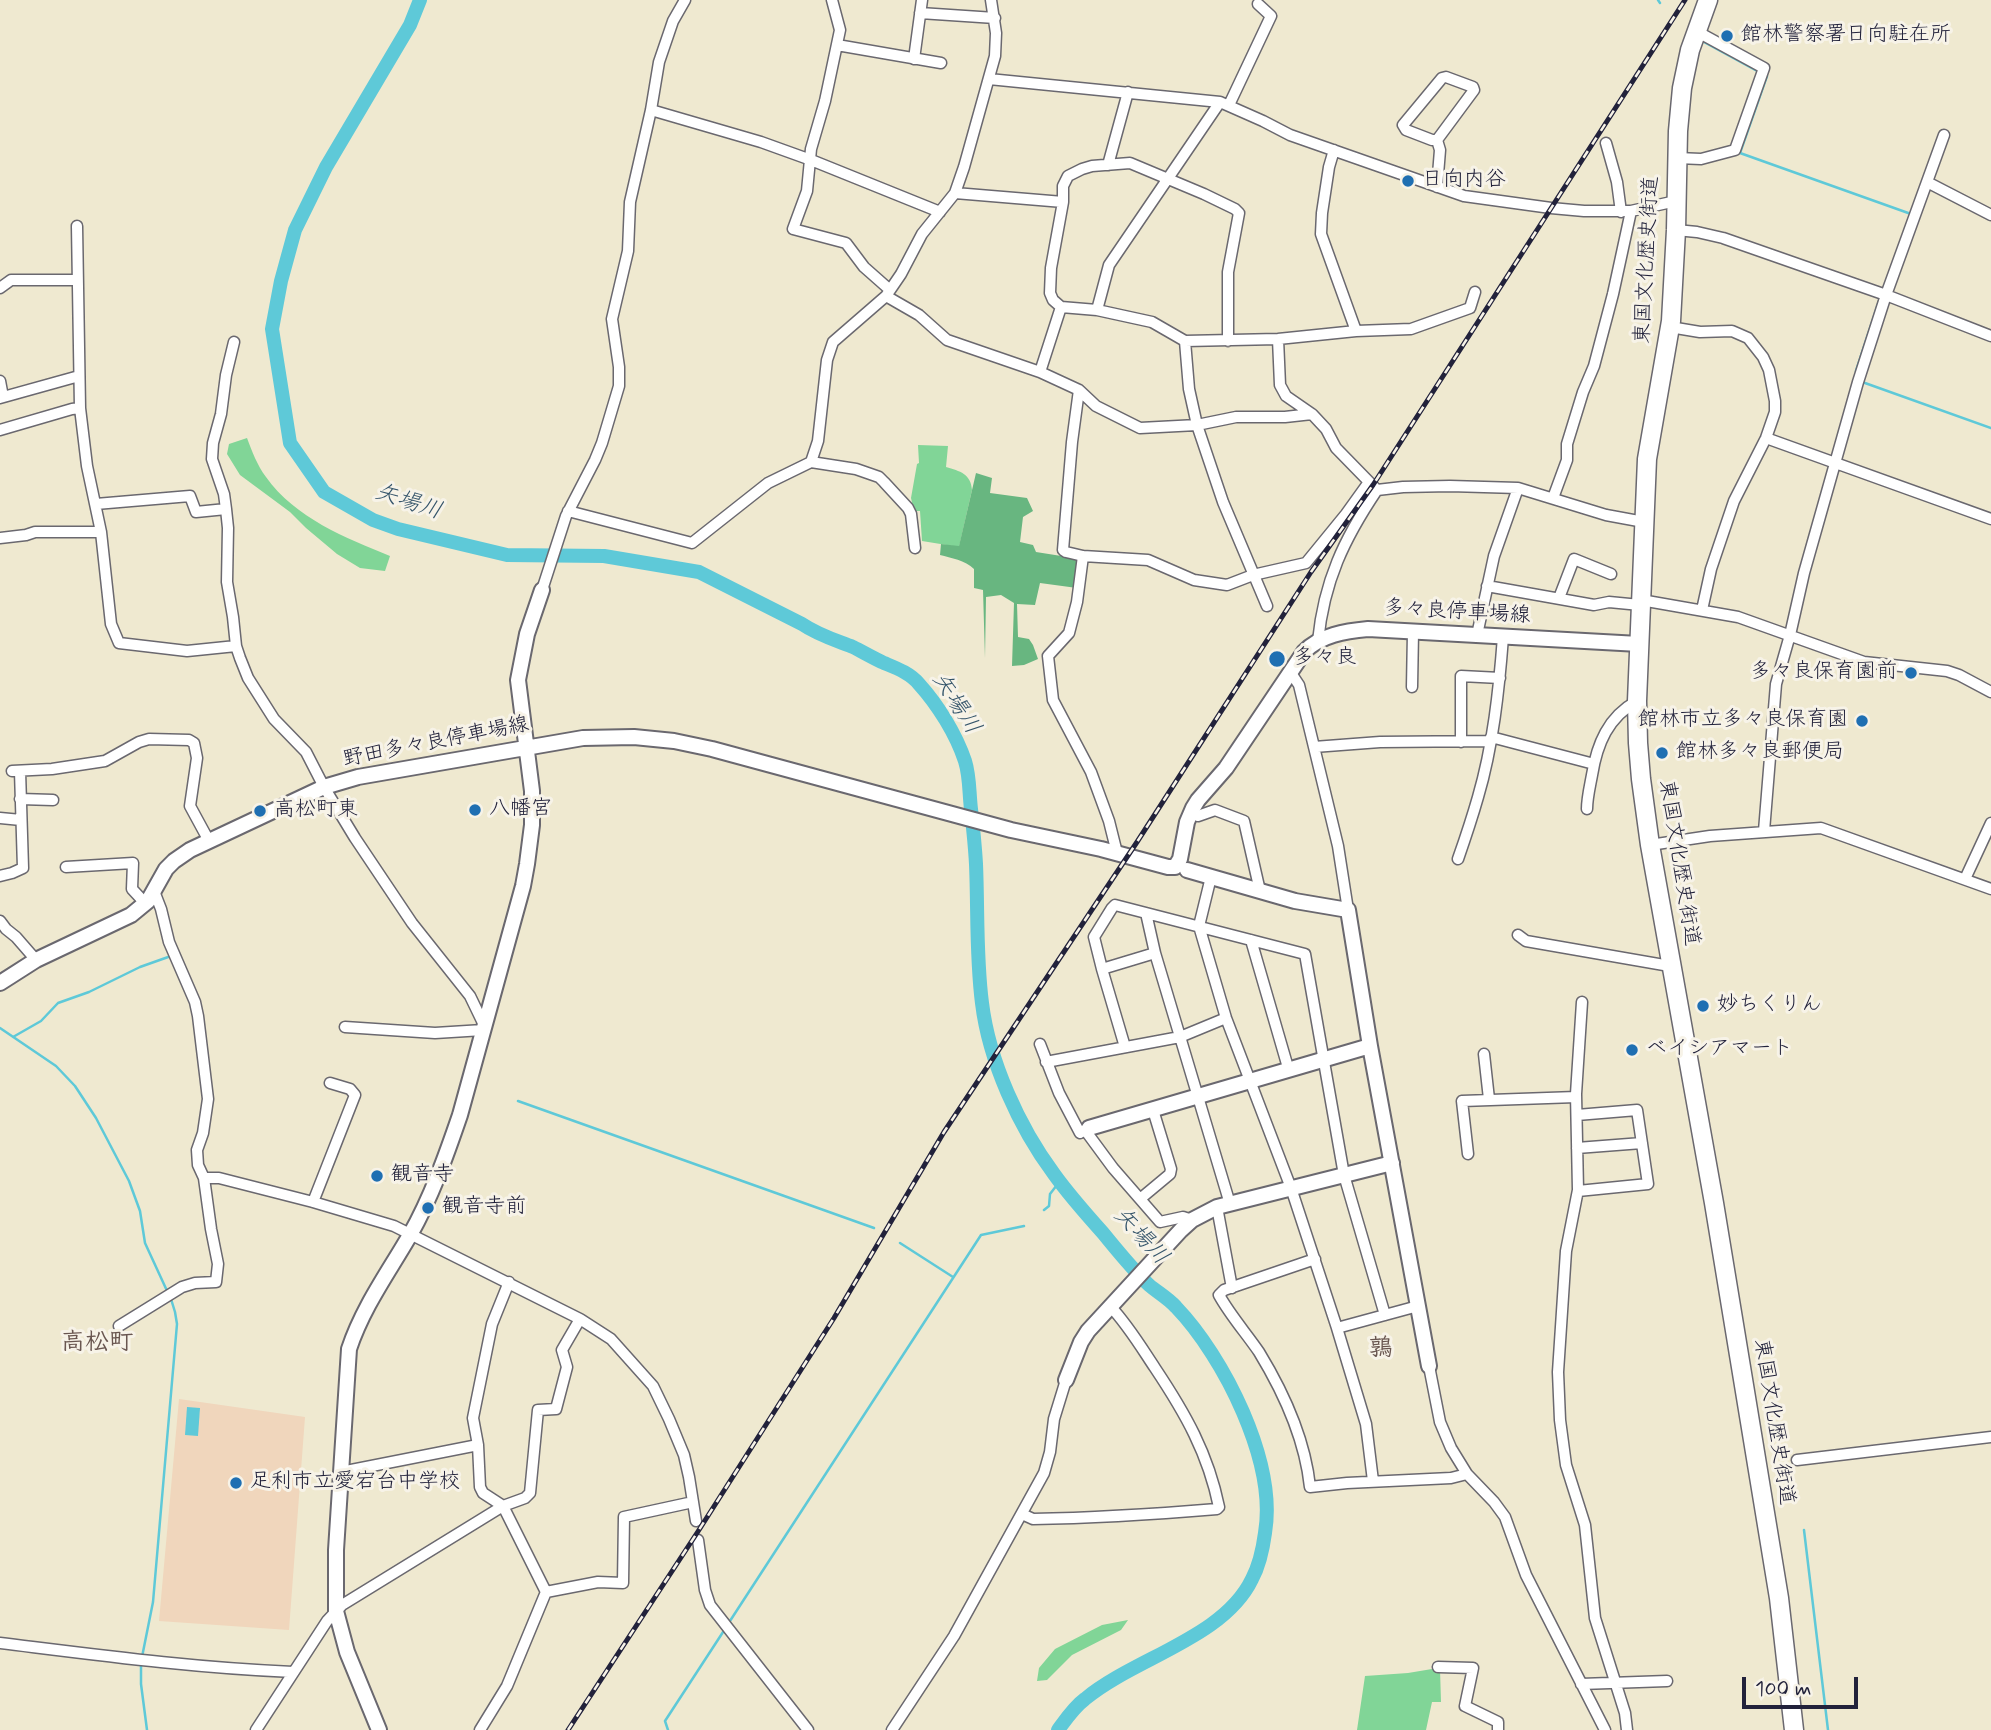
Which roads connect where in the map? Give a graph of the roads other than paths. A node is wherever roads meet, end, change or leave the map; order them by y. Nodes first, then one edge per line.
1 (685, 0) edge
2 (832, 0) edge
3 (922, 0) edge
4 (991, 0) edge
5 (1708, 0) edge
6 (1258, 4) dead end
7 (920, 13) junction
8 (995, 18) junction
9 (1696, 31) junction
10 (837, 45) junction
11 (914, 59) junction
12 (941, 63) dead end
13 (989, 79) junction
14 (1128, 92) junction
15 (1225, 104) junction
16 (651, 110) junction
17 (1944, 135) dead end
18 (1437, 140) junction
19 (1606, 143) dead end
20 (1335, 150) junction
21 (1677, 158) junction
22 (811, 160) junction
23 (1108, 165) junction
24 (1167, 179) junction
25 (1927, 182) junction
26 (1437, 187) junction
27 (955, 193) junction
28 (1676, 201) junction
29 (1063, 202) junction
30 (1626, 211) junction
31 (940, 212) junction
32 (1991, 215) edge
33 (76, 226) dead end
34 (1676, 230) junction
35 (76, 280) junction
36 (0, 288) edge
37 (1475, 292) dead end
38 (888, 293) junction
39 (1886, 295) junction
40 (1061, 307) junction
41 (1097, 310) junction
42 (1670, 327) junction
43 (1356, 331) junction
44 (1991, 336) edge
45 (1278, 339) junction
46 (1185, 341) junction
47 (1228, 341) junction
48 (233, 342) dead end
49 (1040, 372) junction
50 (79, 376) junction
51 (0, 381) edge
52 (1079, 390) junction
53 (1, 397) edge
54 (80, 408) junction
55 (1312, 414) junction
56 (1197, 425) junction
57 (0, 430) edge
58 (1766, 438) junction
59 (811, 462) junction
60 (1834, 463) junction
61 (1368, 482) junction
62 (1518, 488) junction
63 (1377, 490) junction
64 (1553, 498) junction
65 (96, 504) junction
66 (226, 509) junction
67 (567, 513) junction
68 (1991, 519) edge
69 (1644, 522) junction
70 (101, 532) junction
71 (0, 538) edge
72 (915, 548) dead end
73 (1083, 556) junction
74 (1611, 574) dead end
75 (1253, 575) junction
76 (1487, 586) junction
77 (542, 590) joint
78 (1559, 598) junction
79 (1641, 603) junction
80 (1267, 606) dead end
81 (1702, 610) junction
82 (1413, 632) junction
83 (1477, 635) junction
84 (1790, 635) junction
85 (1503, 637) junction
86 (1318, 641) junction
87 (1639, 644) junction
88 (236, 646) junction
89 (1291, 673) junction
90 (1500, 678) junction
91 (1412, 687) dead end
92 (1991, 692) edge
93 (1637, 701) junction
94 (1491, 739) junction
95 (1461, 742) junction
96 (528, 747) junction
97 (1314, 747) junction
98 (1594, 764) junction
99 (324, 788) junction
100 (20, 799) junction
101 (53, 800) dead end
102 (1587, 809) dead end
103 (1190, 812) junction
104 (0, 818) edge
105 (21, 820) junction
106 (1991, 823) edge
107 (1764, 831) junction
108 (209, 841) junction
109 (1650, 845) junction
110 (1117, 853) junction
111 (1458, 859) dead end
112 (66, 867) dead end
113 (1187, 870) dead end
114 (0, 876) edge
115 (1211, 877) junction
116 (1965, 879) junction
117 (1991, 889) edge
118 (154, 891) junction
119 (1260, 891) junction
120 (145, 903) junction
121 (1348, 910) junction
122 (1146, 913) junction
123 (0, 921) edge
124 (1199, 926) junction
125 (1518, 935) dead end
126 (1251, 940) junction
127 (1156, 953) junction
128 (36, 960) junction
129 (1671, 963) junction
130 (1102, 969) junction
131 (0, 983) edge
132 (1582, 1002) dead end
133 (1226, 1018) junction
134 (345, 1027) dead end
135 (483, 1027) junction
136 (1180, 1037) junction
137 (1040, 1044) dead end
138 (1370, 1046) junction
139 (1125, 1047) junction
140 (1484, 1054) dead end
141 (1324, 1060) junction
142 (1046, 1062) junction
143 (1289, 1071) junction
144 (1251, 1081) junction
145 (330, 1083) dead end
146 (1199, 1097) junction
147 (1576, 1097) junction
148 (1489, 1099) junction
149 (1153, 1110) junction
150 (1577, 1115) junction
151 (1087, 1129) junction
152 (1642, 1143) junction
153 (1577, 1148) junction
154 (1468, 1154) dead end
155 (1391, 1163) junction
156 (1344, 1175) junction
157 (204, 1178) junction
158 (1291, 1188) junction
159 (1578, 1191) junction
160 (1140, 1199) junction
161 (313, 1202) junction
162 (1223, 1206) junction
163 (1192, 1220) junction
164 (411, 1233) junction
165 (1315, 1259) junction
166 (509, 1282) junction
167 (1232, 1288) junction
168 (1112, 1304) junction
169 (1418, 1306) junction
170 (1385, 1315) junction
171 (580, 1319) junction
172 (119, 1326) dead end
173 (1337, 1328) junction
174 (1429, 1366) joint
175 (1066, 1380) joint
176 (1991, 1437) edge
177 (478, 1445) junction
178 (1797, 1460) dead end
179 (341, 1472) junction
180 (1467, 1474) junction
181 (1373, 1482) junction
182 (693, 1503) junction
183 (503, 1506) junction
184 (1023, 1514) junction
185 (696, 1521) dead end
186 (698, 1540) dead end
187 (546, 1592) junction
188 (336, 1611) junction
189 (0, 1643) edge
190 (1438, 1667) dead end
191 (293, 1672) junction
192 (1614, 1681) junction
193 (1667, 1681) dead end
194 (1581, 1684) junction
195 (256, 1730) edge
196 (379, 1730) edge
197 (480, 1730) edge
198 (808, 1730) edge
199 (892, 1730) edge
200 (1498, 1730) edge
201 (1605, 1730) edge
202 (1627, 1730) edge
203 (1794, 1730) edge

1 - 16 street
2 - 10 street
3 - 7 street
4 - 8 street
5 - 9 highway, 東国文化歴史街道
6 - 15 street
7 - 8 street
7 - 11 street
8 - 13 street
9 - 21 highway, 東国文化歴史街道
9 - 21 street
10 - 11 street
10 - 22 street
11 - 12 street
13 - 14 street
13 - 27 street
14 - 15 street
14 - 23 street
15 - 20 street
15 - 24 street
16 - 22 street
16 - 67 street
17 - 25 street
18 - 18 street
18 - 26 street
19 - 30 street
20 - 26 street
20 - 43 street
21 - 28 highway, 東国文化歴史街道
22 - 31 street
22 - 38 street
23 - 24 street
23 - 29 street
24 - 41 street
24 - 47 street
25 - 32 street
25 - 39 street
26 - 30 street
27 - 29 street
27 - 31 street
28 - 30 street
28 - 34 highway, 東国文化歴史街道
29 - 40 street
30 - 64 street
31 - 38 street
33 - 35 street
34 - 39 street
34 - 42 highway, 東国文化歴史街道
35 - 36 street
35 - 50 street
37 - 43 street
38 - 49 street
38 - 59 street
39 - 44 street
39 - 60 street
40 - 41 street
40 - 49 street
41 - 46 street
42 - 58 street
42 - 69 highway, 東国文化歴史街道
43 - 45 street
45 - 47 street
45 - 55 street
46 - 47 street
46 - 56 street
48 - 66 street
49 - 52 street
50 - 53 street
50 - 54 street
51 - 53 street
52 - 56 street
52 - 73 street
54 - 57 street
54 - 65 street
55 - 56 street
55 - 61 street
56 - 75 street
58 - 60 street
58 - 81 street
59 - 67 street
59 - 72 street
60 - 68 street
60 - 84 street
61 - 63 street
61 - 75 street
62 - 63 street
62 - 64 street
62 - 76 street
63 - 86 street
64 - 69 street
65 - 66 street
65 - 70 street
66 - 88 street
67 - 77 street
69 - 79 highway, 東国文化歴史街道
70 - 71 street
70 - 88 street
73 - 75 street
73 - 110 street
74 - 78 street
75 - 80 street
76 - 78 street
76 - 83 street
77 - 96 street
78 - 79 street
79 - 81 street
79 - 87 highway, 東国文化歴史街道
81 - 84 street
82 - 83 street, 多々良停車場線
82 - 86 street, 多々良停車場線
82 - 91 street
83 - 85 street, 多々良停車場線
84 - 92 street
84 - 107 street
85 - 87 street, 多々良停車場線
85 - 90 street
86 - 89 street
87 - 93 highway, 東国文化歴史街道
88 - 99 street
89 - 97 street
89 - 103 street
90 - 94 street
90 - 95 street
93 - 98 street
93 - 109 highway, 東国文化歴史街道
94 - 95 street
94 - 98 street
94 - 111 street
95 - 97 street
96 - 99 street, 野田多々良停車場線
96 - 110 street, 野田多々良停車場線
96 - 135 street
97 - 121 street
98 - 102 street
99 - 108 street, 野田多々良停車場線
99 - 135 street
100 - 101 street
100 - 105 street
100 - 108 street
103 - 110 street
103 - 119 street
104 - 105 street
105 - 114 street
106 - 116 street
107 - 109 street
107 - 116 street
108 - 118 street, 野田多々良停車場線
109 - 129 highway, 東国文化歴史街道
112 - 120 street
113 - 115 street
115 - 119 street
115 - 124 street
116 - 117 street
118 - 120 street, 野田多々良停車場線
118 - 157 street
119 - 121 street
120 - 128 street, 野田多々良停車場線
121 - 138 street
122 - 124 street
122 - 127 street
122 - 130 street
123 - 128 street
124 - 126 street
124 - 133 street
125 - 129 street
126 - 141 street
126 - 143 street
127 - 130 street
127 - 136 street
128 - 131 street, 野田多々良停車場線
129 - 203 highway, 東国文化歴史街道
130 - 139 street
132 - 147 street
133 - 136 street
133 - 144 street
134 - 135 street
135 - 164 street
136 - 139 street
136 - 146 street
137 - 142 street
138 - 141 street
138 - 155 street
139 - 142 street
140 - 148 street
141 - 143 street
141 - 156 street
142 - 151 street
143 - 144 street
144 - 146 street
144 - 158 street
145 - 161 street
146 - 149 street
146 - 162 street
147 - 148 street
147 - 150 street
148 - 154 street
149 - 151 street
149 - 160 street
150 - 152 street
150 - 153 street
151 - 160 street
152 - 153 street
152 - 159 street
153 - 159 street
155 - 156 street
155 - 169 street
156 - 158 street
156 - 170 street
157 - 161 street
157 - 172 street
158 - 162 street
158 - 165 street
159 - 192 street
160 - 163 street
161 - 164 street
162 - 163 street
162 - 167 street
163 - 168 street
164 - 166 street
164 - 179 street
165 - 167 street
165 - 173 street
166 - 171 street
166 - 177 street
167 - 181 street
168 - 175 street
168 - 184 street
169 - 170 street
169 - 174 street
170 - 173 street
171 - 182 street
171 - 183 street
173 - 181 street
174 - 180 street
175 - 184 street
176 - 178 street
177 - 179 street
177 - 183 street
179 - 188 street
180 - 181 street
180 - 194 street
182 - 185 street
182 - 187 street
183 - 187 street
183 - 188 street
184 - 199 street
186 - 198 street
187 - 197 street
188 - 191 street
188 - 196 street
189 - 191 street
190 - 200 street
191 - 195 street
192 - 193 street
192 - 194 street
192 - 202 street
194 - 201 street

